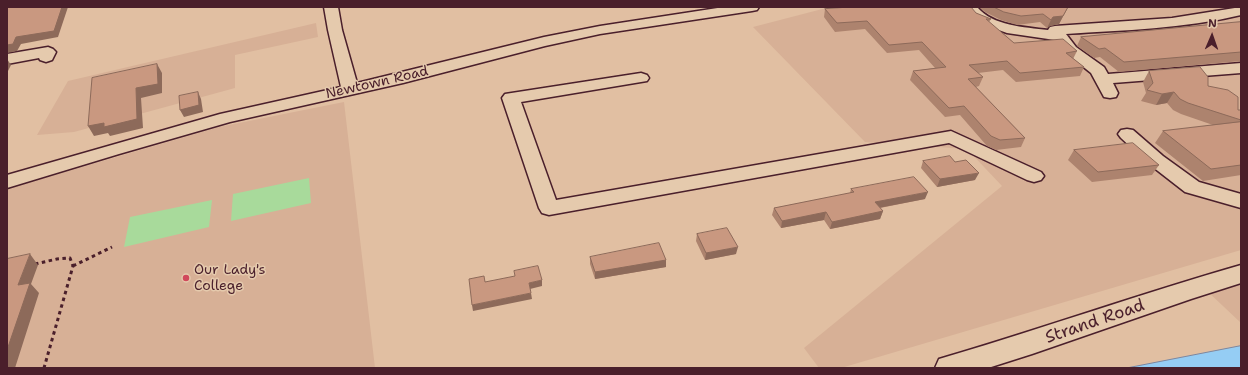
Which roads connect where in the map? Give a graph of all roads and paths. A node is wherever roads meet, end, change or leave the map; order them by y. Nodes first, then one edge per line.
1 (331, 7) edge
2 (752, 7) edge
3 (970, 7) edge
4 (1241, 11) edge
5 (1060, 36) junction
6 (46, 57) dead end
7 (7, 59) edge
8 (1241, 68) edge
9 (641, 78) dead end
10 (350, 89) junction
11 (1128, 134) dead end
12 (1034, 176) dead end
13 (7, 182) edge
14 (1241, 201) edge
15 (112, 247) dead end
16 (28, 265) edge
17 (73, 266) junction
18 (1241, 274) edge
19 (44, 368) edge
20 (949, 368) edge

1 - 10 street
2 - 10 street, Newtown Road
3 - 5 street
4 - 5 street
5 - 8 street
6 - 7 street
9 - 12 street
10 - 13 street, Newtown Road
11 - 14 street
15 - 17 path
16 - 17 path
17 - 19 path
18 - 20 main road, Strand Road

